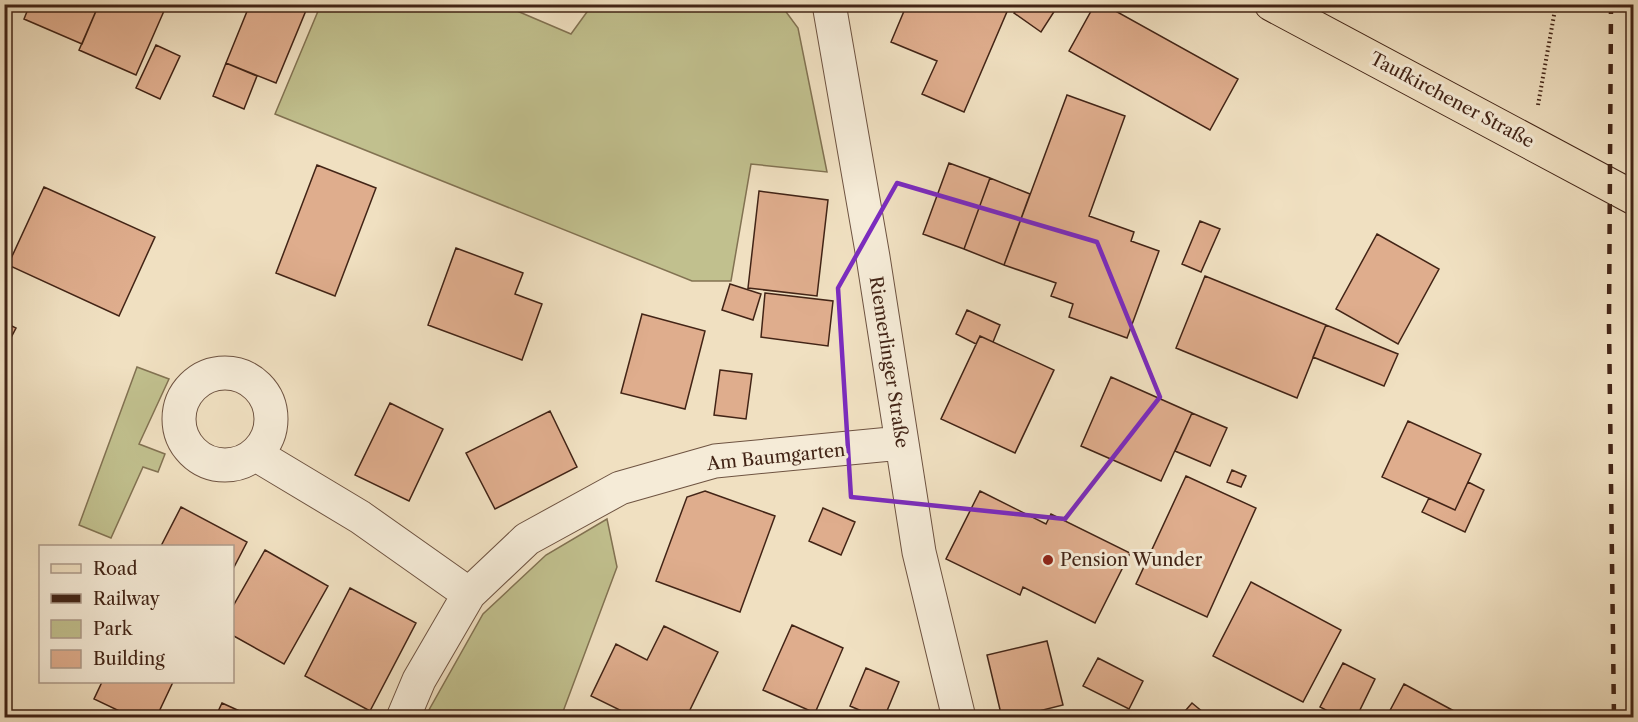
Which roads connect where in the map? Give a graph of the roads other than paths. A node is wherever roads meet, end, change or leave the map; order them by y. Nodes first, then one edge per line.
1 (829, 4) edge
2 (1270, 4) edge
3 (1634, 198) edge
4 (901, 443) junction
5 (255, 454) dead end
6 (469, 594) junction
7 (403, 717) edge
8 (959, 717) edge

1 - 4 street, Riemerlinger Straße
2 - 3 main road, Taufkirchener Straße
4 - 6 street, Am Baumgarten
4 - 8 street, Riemerlinger Straße
5 - 6 street
6 - 7 street, Am Baumgarten

